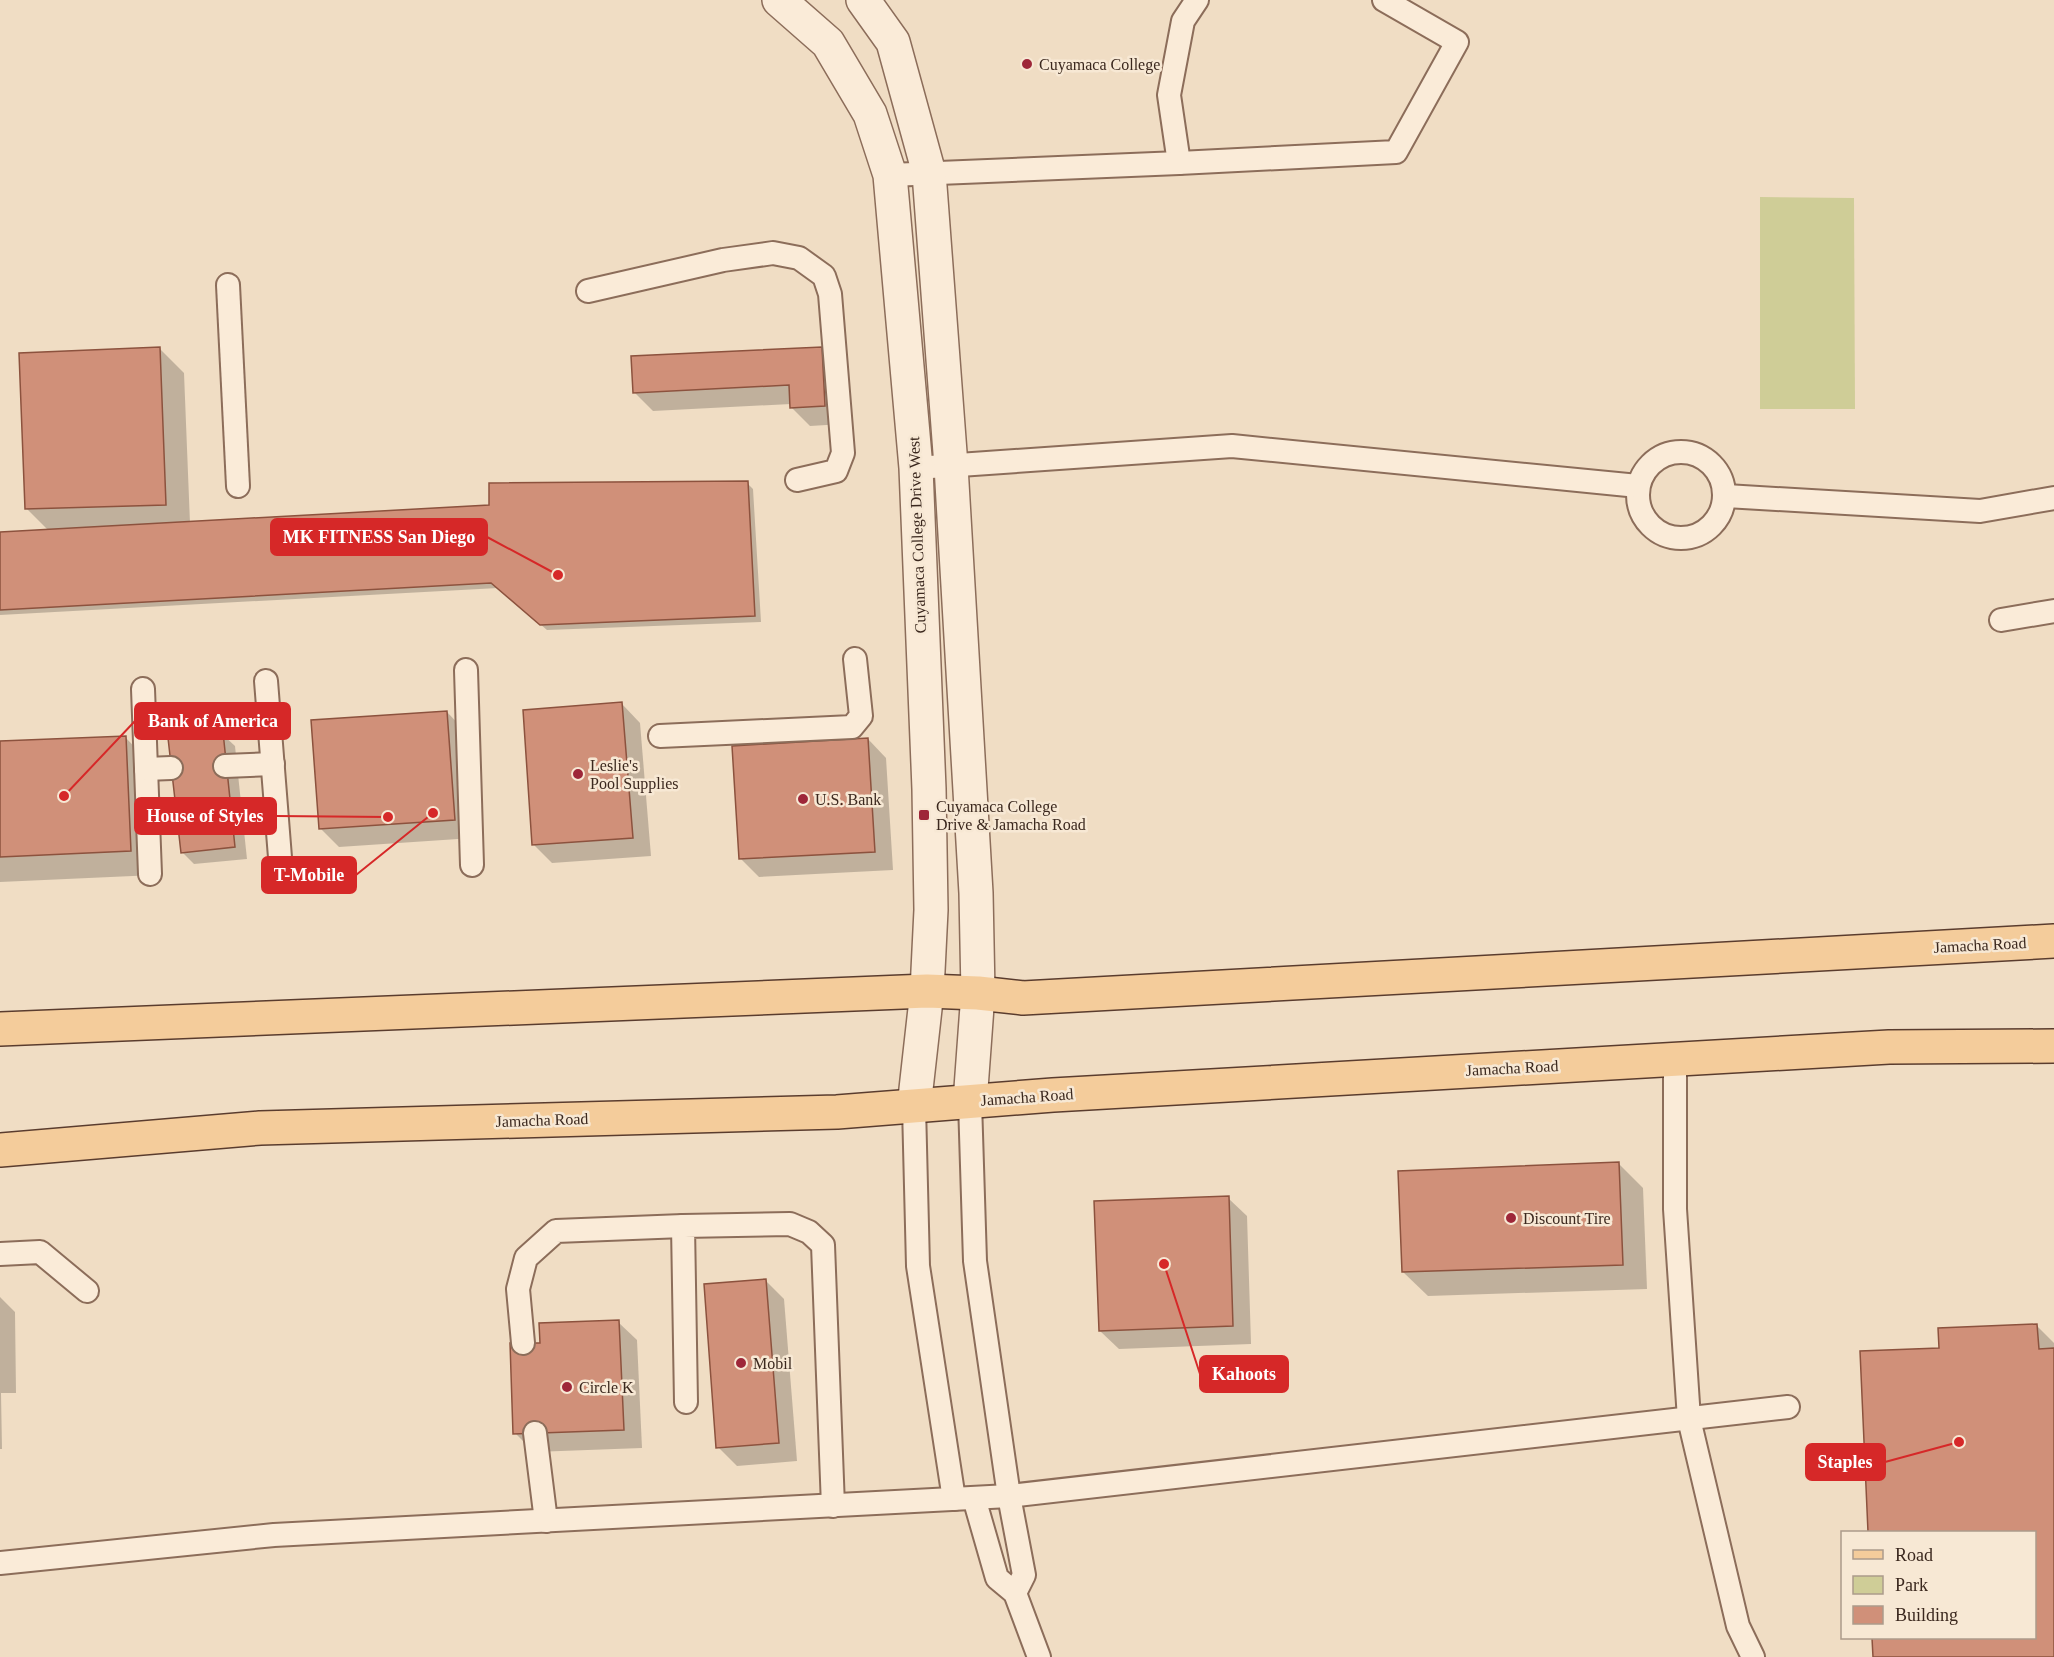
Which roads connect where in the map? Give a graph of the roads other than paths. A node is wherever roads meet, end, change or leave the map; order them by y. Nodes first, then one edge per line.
1 (779, 0) edge
2 (863, 0) edge
3 (1197, 0) edge
4 (1384, 0) edge
5 (1179, 163) junction
6 (929, 174) junction
7 (890, 175) junction
8 (228, 285) dead end
9 (588, 291) dead end
10 (951, 466) junction
11 (915, 468) junction
12 (797, 480) dead end
13 (238, 486) dead end
14 (1638, 486) junction
15 (1726, 496) junction
16 (2054, 498) edge
17 (2054, 610) edge
18 (2001, 620) dead end
19 (855, 659) dead end
20 (466, 670) dead end
21 (266, 681) dead end
22 (143, 688) dead end
23 (660, 736) dead end
24 (273, 764) junction
25 (225, 766) dead end
26 (171, 768) dead end
27 (146, 769) junction
28 (472, 865) dead end
29 (281, 870) dead end
30 (150, 874) dead end
31 (2054, 940) edge
32 (927, 991) junction
33 (978, 993) junction
34 (0, 1029) edge
35 (2054, 1046) edge
36 (1675, 1059) junction
37 (969, 1102) junction
38 (914, 1107) junction
39 (0, 1150) edge
40 (683, 1226) junction
41 (0, 1254) edge
42 (87, 1291) dead end
43 (524, 1343) dead end
44 (686, 1402) dead end
45 (1788, 1407) dead end
46 (1689, 1419) junction
47 (536, 1433) dead end
48 (1009, 1496) junction
49 (964, 1499) junction
50 (833, 1506) junction
51 (546, 1521) junction
52 (0, 1563) edge
53 (1015, 1593) junction
54 (1039, 1657) edge
55 (1753, 1657) edge

1 - 7 street, Cuyamaca College Drive West
2 - 6 street
3 - 5 lane
4 - 5 lane
5 - 6 lane
6 - 7 lane
6 - 10 street
7 - 11 street, Cuyamaca College Drive West
8 - 13 lane
9 - 12 lane
10 - 11 lane
10 - 14 lane
10 - 33 street
11 - 32 street, Cuyamaca College Drive West
14 - 15 lane
14 - 15 lane
15 - 16 lane
17 - 18 lane
19 - 23 lane
20 - 28 lane
21 - 24 lane
22 - 27 lane
24 - 25 lane
24 - 29 lane
26 - 27 lane
27 - 30 lane
31 - 33 main road, Jamacha Road
32 - 33 main road, Jamacha Road
32 - 34 main road, Jamacha Road
32 - 38 street, Cuyamaca College Drive West
33 - 37 street
35 - 36 main road, Jamacha Road
36 - 37 main road, Jamacha Road
36 - 46 lane
37 - 38 main road, Jamacha Road
37 - 48 lane
38 - 39 main road, Jamacha Road
38 - 49 lane
40 - 43 lane
40 - 44 lane
40 - 50 lane
41 - 42 lane
45 - 46 lane
46 - 48 lane
46 - 55 lane
47 - 51 lane
48 - 49 lane
48 - 53 lane
49 - 50 lane
49 - 53 lane
50 - 51 lane
51 - 52 lane
53 - 54 lane

